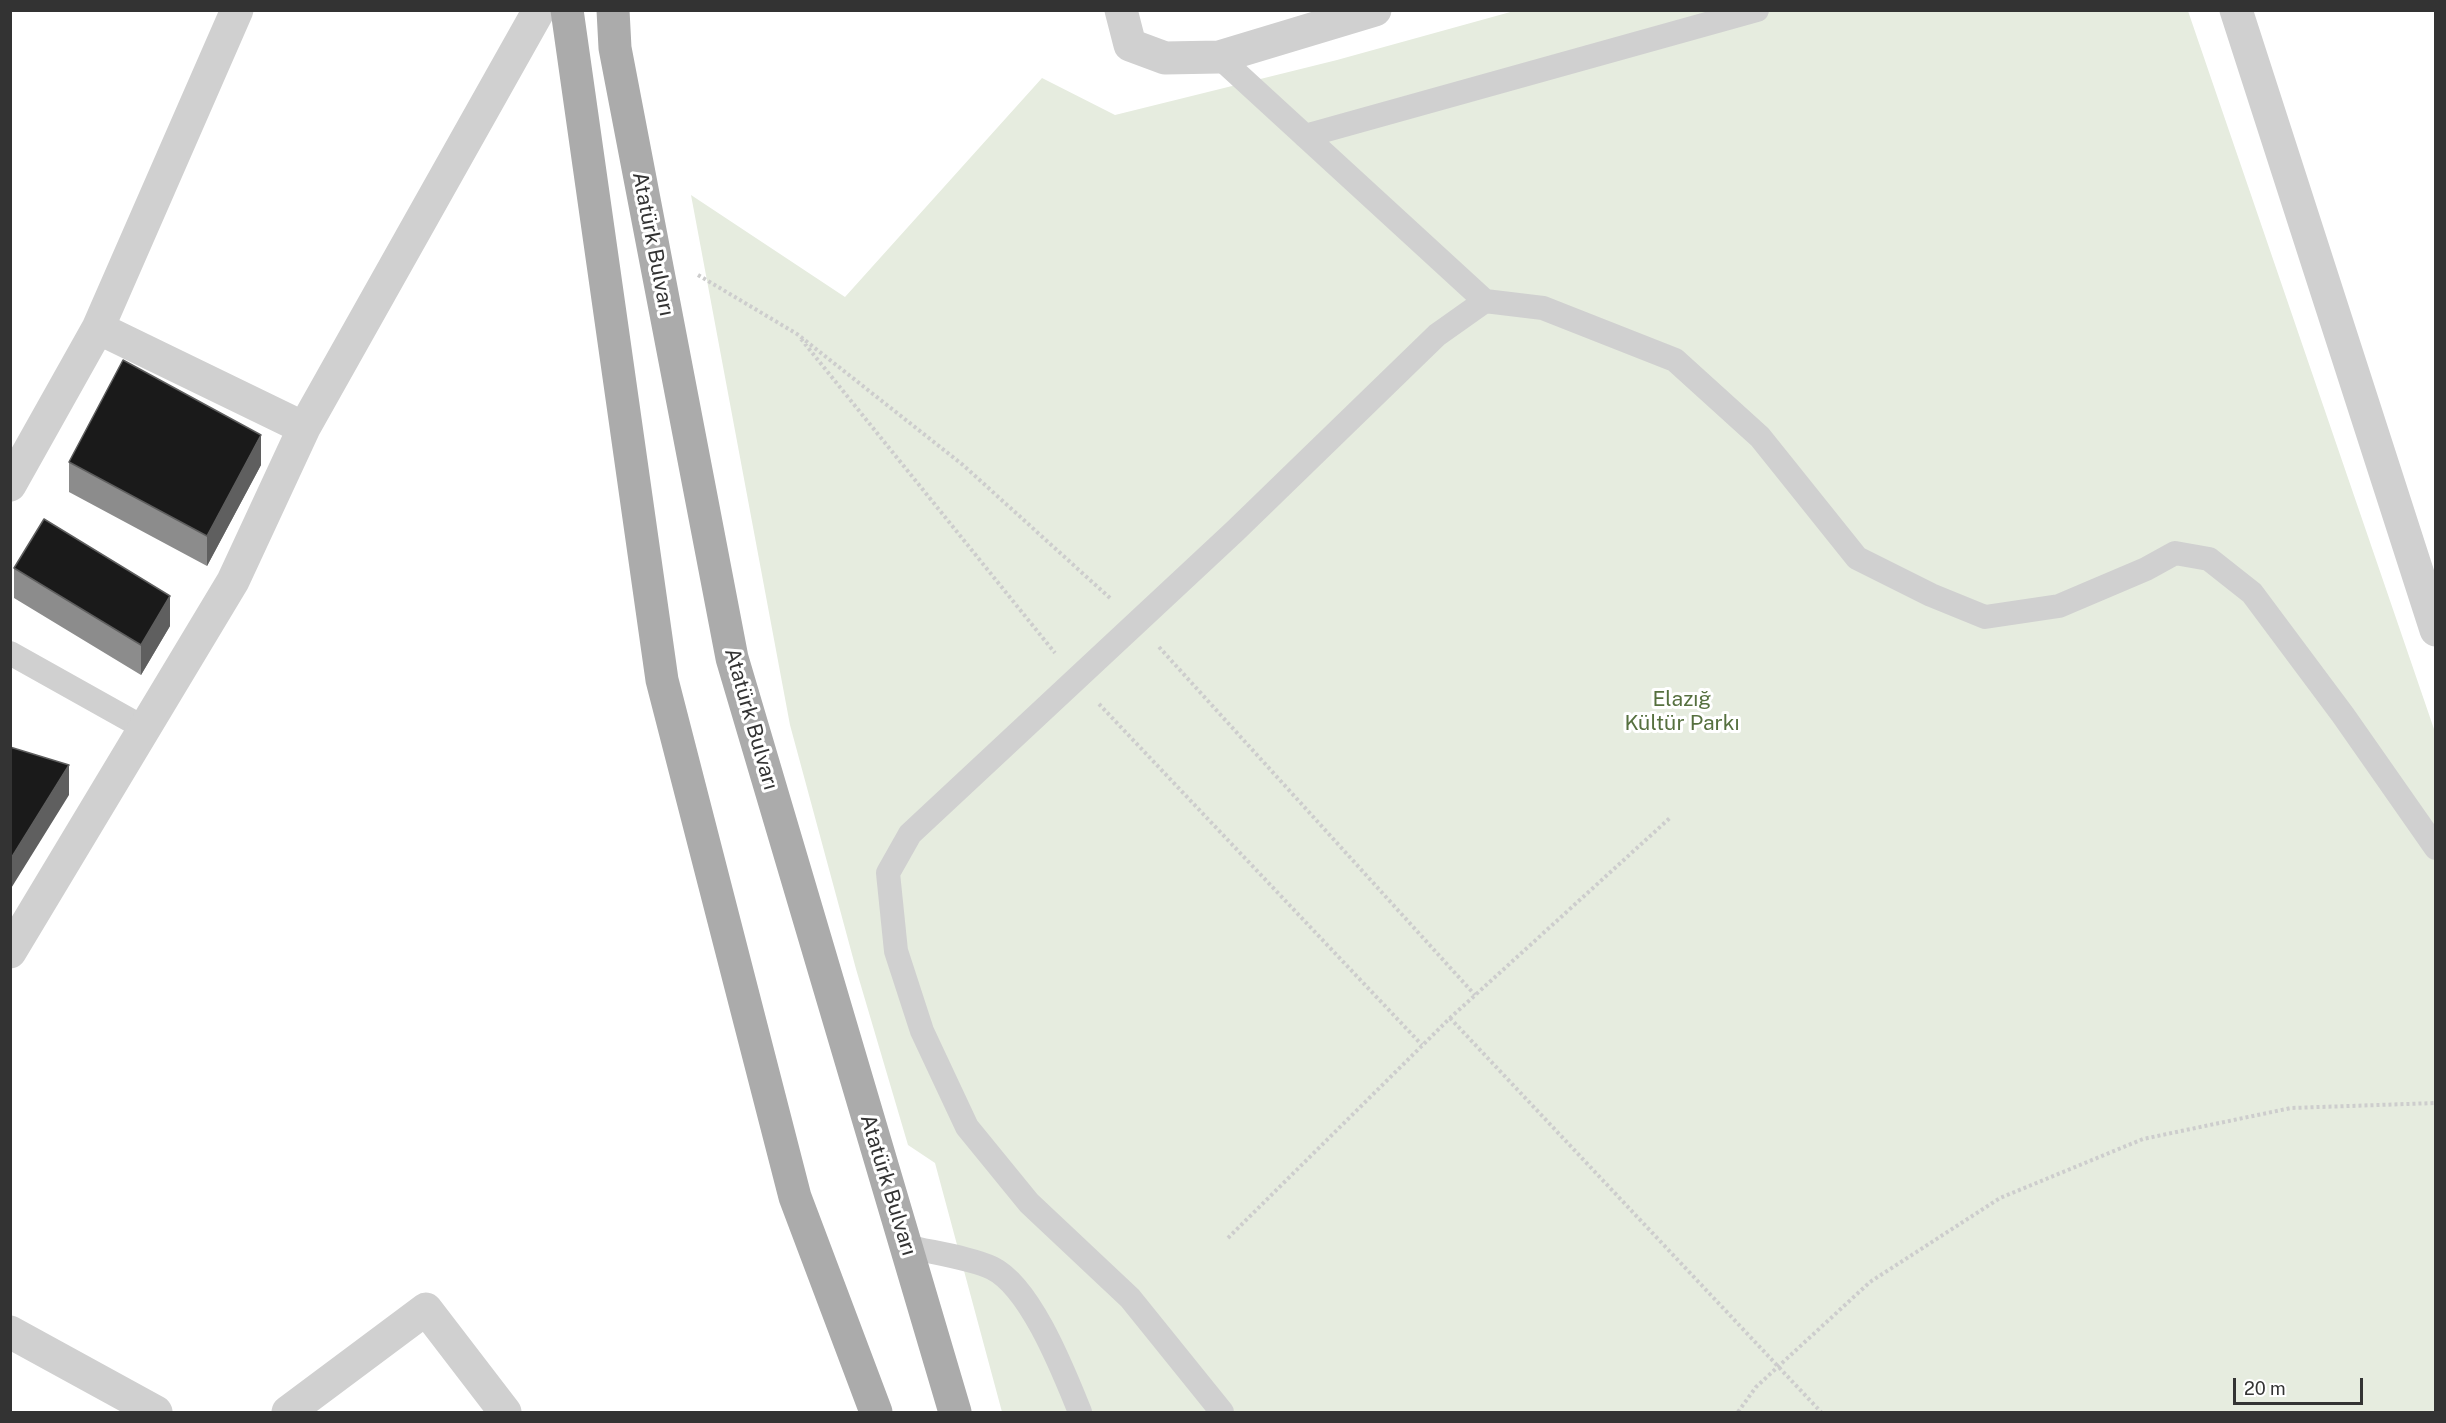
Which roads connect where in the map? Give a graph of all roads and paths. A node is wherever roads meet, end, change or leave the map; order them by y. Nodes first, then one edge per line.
1 (237, 10) edge
2 (539, 10) edge
3 (567, 10) edge
4 (613, 10) edge
5 (1121, 10) edge
6 (1375, 10) edge
7 (1757, 10) edge
8 (2236, 10) edge
9 (1219, 57) junction
10 (1305, 136) junction
11 (653, 248) junction
12 (1485, 301) junction
13 (98, 328) junction
14 (797, 334) dead end
15 (304, 428) junction
16 (10, 485) edge
17 (2436, 630) edge
18 (10, 653) edge
19 (144, 728) junction
20 (1671, 817) dead end
21 (2436, 849) edge
22 (10, 952) edge
23 (1450, 1018) junction
24 (2436, 1103) edge
25 (1228, 1238) dead end
26 (906, 1246) junction
27 (10, 1332) edge
28 (1778, 1368) junction
29 (156, 1413) edge
30 (288, 1413) edge
31 (505, 1413) edge
32 (876, 1413) edge
33 (955, 1413) edge
34 (1080, 1413) edge
35 (1222, 1413) edge
36 (1738, 1413) edge
37 (1821, 1413) edge

1 - 13 street
2 - 15 street
3 - 32 main road
4 - 11 main road, Atatürk Bulvarı
5 - 9 street
6 - 9 street
7 - 10 lane
8 - 17 street
9 - 10 lane
10 - 12 lane
11 - 14 path
11 - 26 main road, Atatürk Bulvarı
12 - 21 lane
12 - 35 lane
13 - 15 street
13 - 16 street
15 - 19 street
18 - 19 lane
19 - 22 street
20 - 23 path
23 - 25 path
23 - 28 path
24 - 28 path
26 - 33 main road, Atatürk Bulvarı
26 - 34 lane
27 - 29 street
28 - 36 path
28 - 37 path
30 - 31 street

